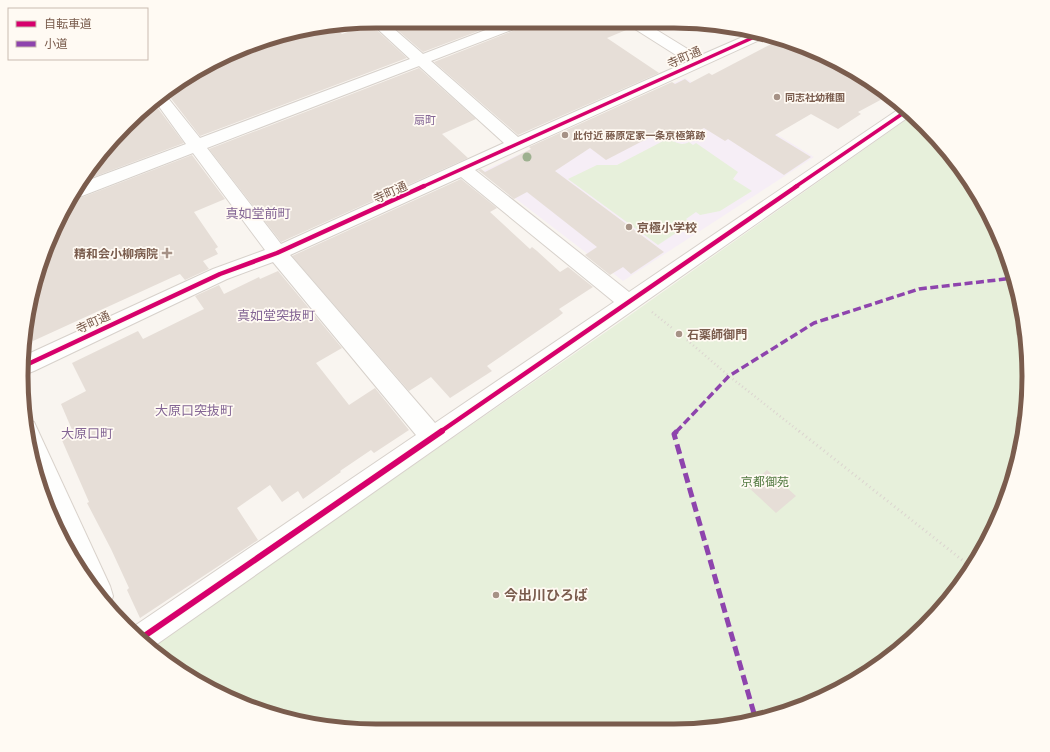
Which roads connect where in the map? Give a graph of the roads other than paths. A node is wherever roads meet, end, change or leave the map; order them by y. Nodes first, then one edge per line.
1 (385, 28) edge
2 (504, 28) edge
3 (643, 28) edge
4 (753, 38) edge
5 (420, 60) junction
6 (698, 62) junction
7 (163, 101) edge
8 (903, 114) edge
9 (196, 145) junction
10 (516, 145) junction
11 (464, 170) junction
12 (83, 189) edge
13 (277, 253) junction
14 (628, 302) junction
15 (29, 364) edge
16 (432, 437) junction
17 (37, 455) edge
18 (90, 573) edge
19 (145, 636) edge

1 - 5 street
2 - 5 street
3 - 6 street
4 - 6 street, 寺町通
5 - 9 street
5 - 10 street
6 - 10 street, 寺町通
7 - 9 street
8 - 14 street
9 - 12 street
9 - 13 street
10 - 11 street, 寺町通
11 - 13 street, 寺町通
11 - 14 street
13 - 15 street, 寺町通
13 - 16 street
14 - 16 street
16 - 19 street
17 - 18 street

